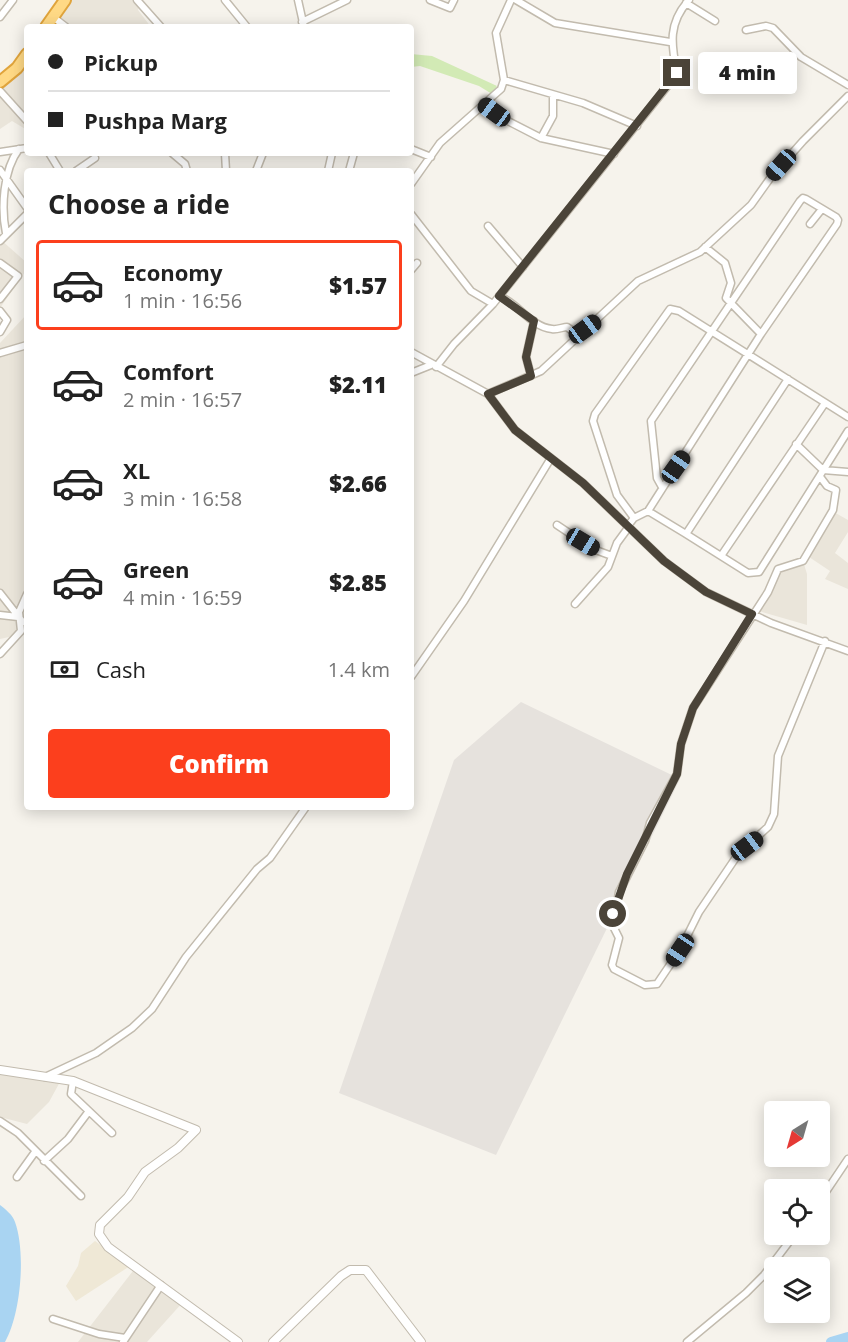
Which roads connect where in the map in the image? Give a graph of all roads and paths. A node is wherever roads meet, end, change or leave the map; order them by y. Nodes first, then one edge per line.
1 (13, 0) edge
2 (65, 0) edge
3 (136, 0) edge
4 (225, 0) edge
5 (298, 0) edge
6 (347, 0) edge
7 (430, 0) edge
8 (454, 0) edge
9 (513, 0) edge
10 (688, 2) edge
11 (0, 17) edge
12 (53, 17) junction
13 (715, 21) dead end
14 (48, 24) edge
15 (62, 24) edge
16 (157, 24) edge
17 (245, 24) edge
18 (303, 24) edge
19 (305, 24) edge
20 (746, 30) dead end
21 (670, 42) junction
22 (24, 58) edge
23 (504, 80) junction
24 (0, 82) edge
25 (848, 86) edge
26 (0, 91) edge
27 (553, 95) junction
28 (848, 96) edge
29 (483, 103) junction
30 (24, 118) edge
31 (637, 126) junction
32 (541, 138) junction
33 (24, 148) edge
34 (19, 149) junction
35 (414, 150) edge
36 (0, 152) edge
37 (614, 154) junction
38 (176, 156) edge
39 (431, 157) junction
40 (95, 159) dead end
41 (81, 168) edge
42 (186, 168) edge
43 (0, 170) edge
44 (8, 180) junction
45 (414, 180) edge
46 (24, 204) edge
47 (822, 208) junction
48 (24, 217) edge
49 (414, 218) edge
50 (810, 224) dead end
51 (488, 226) dead end
52 (6, 233) junction
53 (0, 241) edge
54 (705, 247) junction
55 (0, 263) edge
56 (417, 263) dead end
57 (414, 266) edge
58 (523, 267) junction
59 (499, 296) junction
60 (0, 299) edge
61 (493, 304) junction
62 (730, 304) junction
63 (0, 311) edge
64 (534, 321) junction
65 (0, 332) edge
66 (712, 333) junction
67 (760, 334) junction
68 (578, 335) junction
69 (24, 346) edge
70 (0, 353) edge
71 (414, 354) edge
72 (748, 356) junction
73 (434, 366) junction
74 (414, 372) edge
75 (531, 376) junction
76 (788, 379) junction
77 (488, 394) junction
78 (825, 403) junction
79 (848, 417) edge
80 (848, 431) edge
81 (796, 444) junction
82 (551, 458) junction
83 (823, 470) junction
84 (848, 471) edge
85 (820, 478) junction
86 (662, 487) junction
87 (648, 511) junction
88 (634, 518) junction
89 (557, 525) dead end
90 (628, 528) junction
91 (686, 534) junction
92 (612, 556) junction
93 (722, 556) junction
94 (0, 593) edge
95 (24, 602) edge
96 (575, 604) dead end
97 (752, 614) junction
98 (0, 615) edge
99 (23, 620) edge
100 (825, 641) junction
101 (848, 651) edge
102 (0, 654) edge
103 (414, 673) edge
104 (304, 810) edge
105 (0, 1070) edge
106 (43, 1077) junction
107 (73, 1081) junction
108 (89, 1112) junction
109 (0, 1121) edge
110 (112, 1133) dead end
111 (35, 1152) junction
112 (848, 1160) edge
113 (44, 1161) junction
114 (17, 1177) dead end
115 (830, 1186) edge
116 (81, 1196) dead end
117 (786, 1245) edge
118 (161, 1285) junction
119 (53, 1319) dead end
120 (124, 1340) edge
121 (236, 1342) edge
122 (273, 1342) edge
123 (421, 1342) edge
124 (687, 1342) edge

1 - 11 street
2 - 12 highway
3 - 16 street
4 - 17 street
5 - 18 street
6 - 19 street
7 - 8 street
9 - 21 street
9 - 23 street
10 - 13 street
10 - 21 street
12 - 14 highway
12 - 15 street
20 - 25 street
21 - 31 street
22 - 24 highway
23 - 27 street
23 - 29 street
26 - 30 street
27 - 31 street
27 - 32 street
28 - 54 street
29 - 32 street
29 - 39 street
31 - 37 street
32 - 37 street
33 - 34 street
34 - 36 street
34 - 44 street
35 - 39 street
37 - 58 street
38 - 42 street
39 - 45 street
40 - 41 street
43 - 44 street
44 - 46 street
44 - 52 street
47 - 50 street
47 - 62 street
47 - 67 street
48 - 52 street
49 - 61 street
51 - 58 street
52 - 53 street
54 - 62 street
54 - 68 street
55 - 60 street
56 - 57 street
58 - 59 street
59 - 61 street
59 - 64 street
61 - 73 street
62 - 66 street
62 - 67 street
63 - 65 street
64 - 68 street
64 - 75 street
66 - 72 street
66 - 86 street
66 - 88 street
67 - 72 street
68 - 75 street
69 - 70 street
71 - 73 street
72 - 76 street
72 - 86 street
73 - 74 street
73 - 77 street
75 - 77 street
76 - 78 street
76 - 91 street
77 - 82 street
78 - 79 street
78 - 81 street
80 - 83 street
81 - 83 street
81 - 93 street
82 - 90 street
82 - 103 street
83 - 84 street
83 - 85 street
85 - 93 street
85 - 97 street
86 - 87 street
87 - 88 street
87 - 91 street
88 - 90 street
89 - 92 street
90 - 92 street
90 - 97 street
91 - 93 street
92 - 96 street
94 - 99 street
95 - 99 street
97 - 100 street
97 - 100 street
98 - 99 street
99 - 102 street
100 - 101 street
104 - 106 street
105 - 106 street
106 - 107 street
107 - 108 street
107 - 118 street
108 - 110 street
108 - 113 street
109 - 111 street
111 - 113 street
111 - 114 street
112 - 115 street
113 - 116 street
117 - 124 street
118 - 120 street
118 - 121 street
119 - 120 street
122 - 123 street

